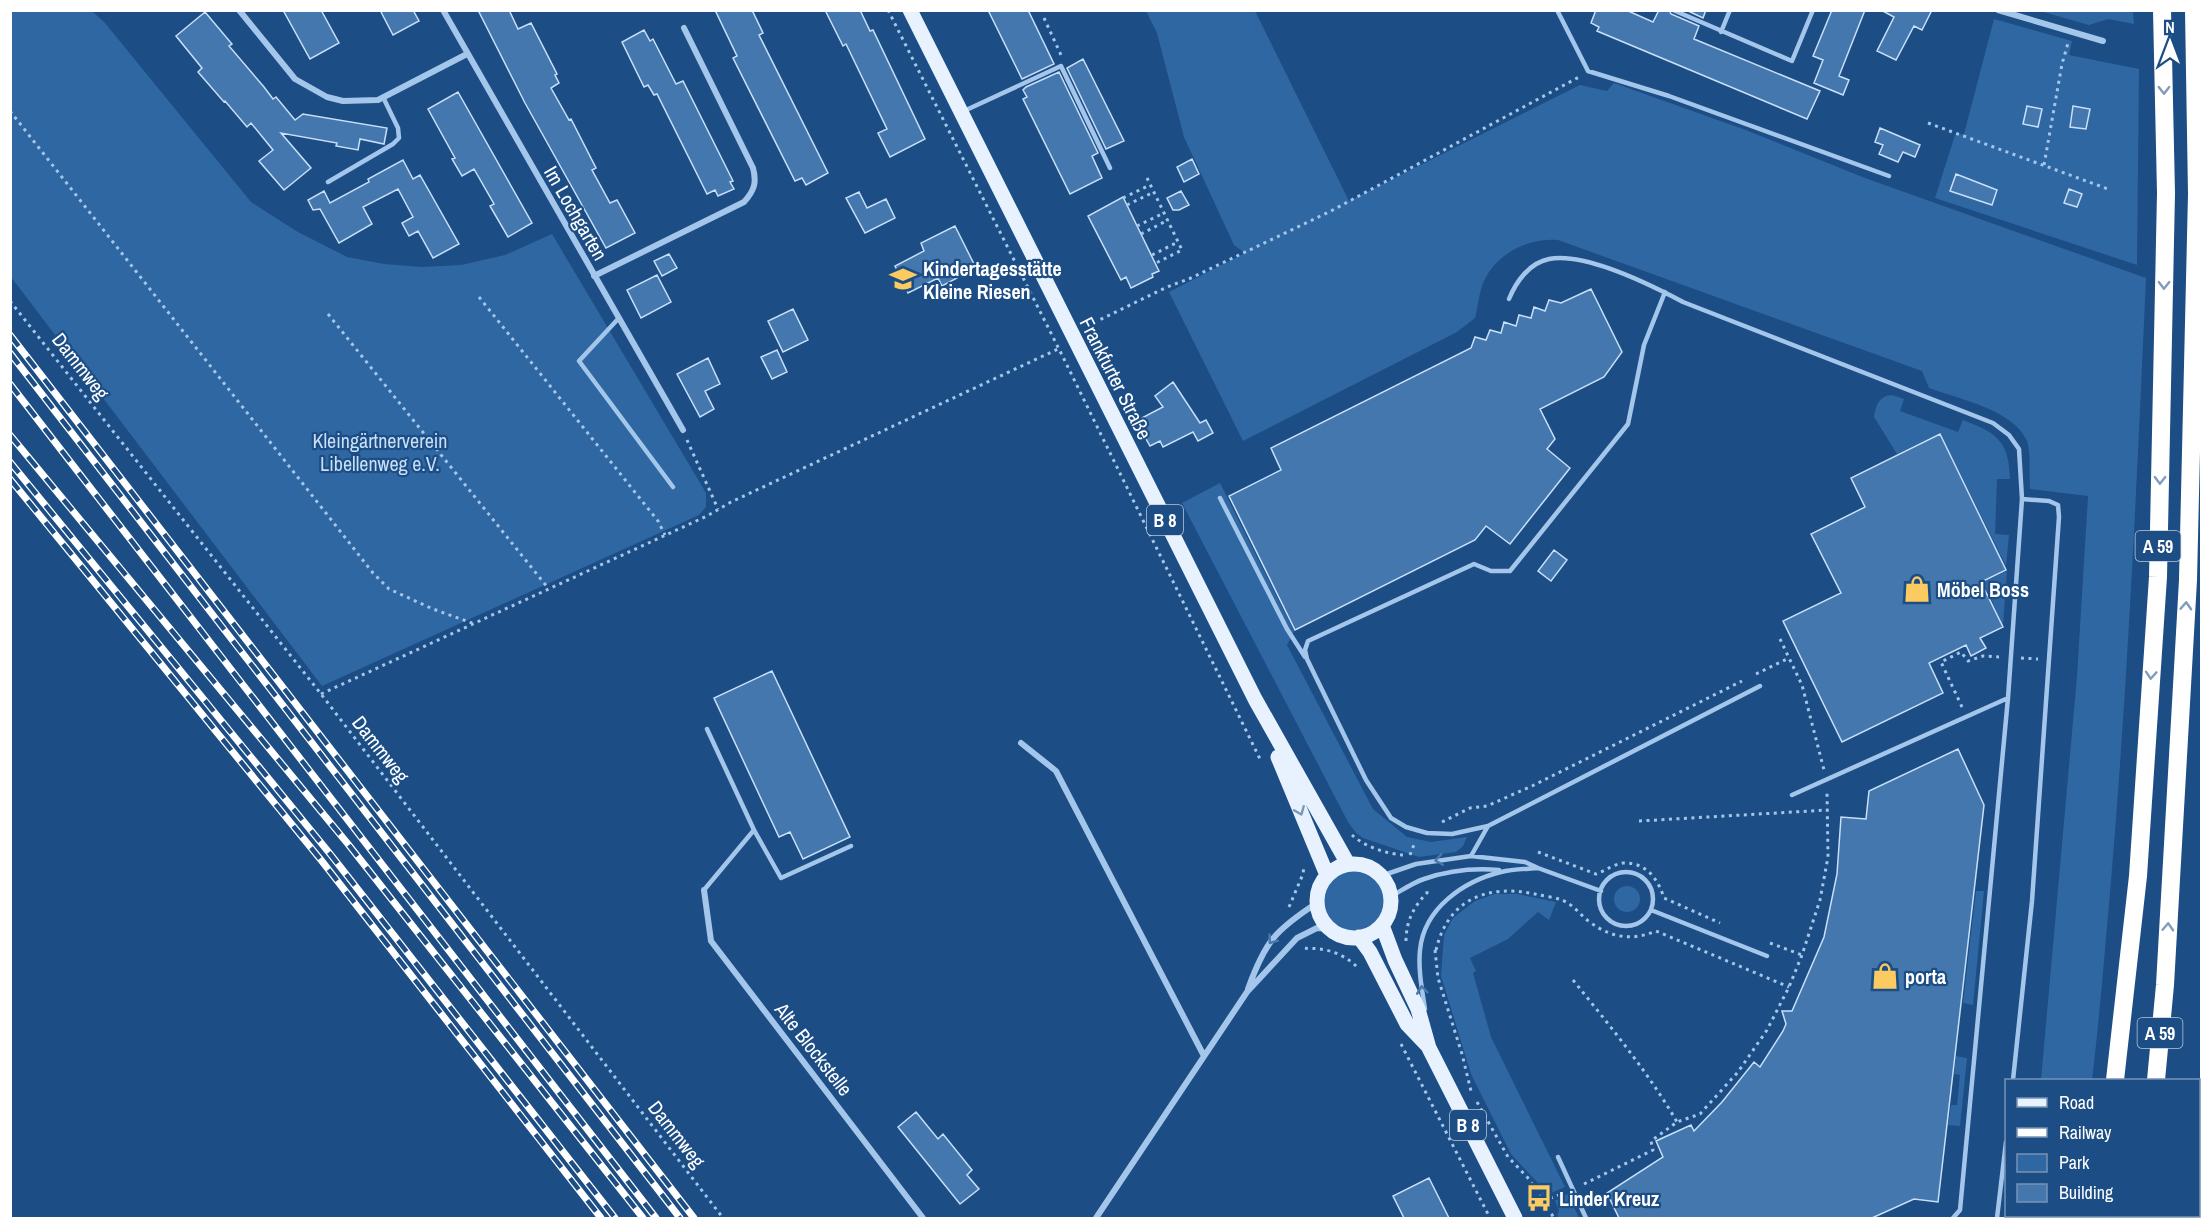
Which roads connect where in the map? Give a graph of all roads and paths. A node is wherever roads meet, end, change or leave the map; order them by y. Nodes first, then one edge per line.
1 (239, 10) edge
2 (443, 10) edge
3 (888, 10) edge
4 (910, 10) edge
5 (1557, 10) edge
6 (1673, 10) edge
7 (1731, 10) edge
8 (1813, 10) edge
9 (1998, 10) edge
10 (2162, 10) edge
11 (2194, 10) edge
12 (1044, 18) dead end
13 (684, 28) dead end
14 (1721, 32) junction
15 (2071, 32) junction
16 (2103, 41) dead end
17 (467, 54) junction
18 (1061, 66) junction
19 (1588, 71) junction
20 (383, 97) junction
21 (10, 111) edge
22 (962, 112) junction
23 (1928, 123) dead end
24 (2044, 165) junction
25 (1110, 168) dead end
26 (1889, 176) dead end
27 (1147, 177) dead end
28 (328, 182) dead end
29 (1150, 185) junction
30 (2108, 189) dead end
31 (1154, 192) junction
32 (1123, 198) dead end
33 (1127, 206) dead end
34 (1164, 213) junction
35 (1168, 220) junction
36 (1137, 226) dead end
37 (1141, 234) dead end
38 (1178, 242) junction
39 (1152, 255) dead end
40 (1156, 263) dead end
41 (594, 276) junction
42 (1665, 292) junction
43 (479, 297) dead end
44 (1509, 299) dead end
45 (10, 301) edge
46 (328, 314) dead end
47 (618, 319) junction
48 (1073, 338) junction
49 (1057, 350) junction
50 (683, 430) joint
51 (673, 487) dead end
52 (1220, 498) dead end
53 (2022, 499) junction
54 (718, 509) junction
55 (665, 535) junction
56 (548, 588) junction
57 (472, 623) junction
58 (2011, 657) junction
59 (1789, 658) dead end
60 (1307, 659) junction
61 (2049, 660) junction
62 (1761, 686) dead end
63 (321, 694) junction
64 (2008, 698) junction
65 (1255, 699) junction
66 (1966, 716) junction
67 (707, 729) dead end
68 (1021, 743) dead end
69 (1263, 766) dead end
70 (1792, 795) dead end
71 (1828, 810) dead end
72 (1639, 820) dead end
73 (1488, 826) junction
74 (754, 830) junction
75 (1330, 833) junction
76 (1427, 833) junction
77 (1313, 843) junction
78 (851, 846) dead end
79 (1538, 852) dead end
80 (1472, 856) junction
81 (1348, 864) junction
82 (1587, 864) dead end
83 (1538, 868) junction
84 (1584, 869) junction
85 (1503, 871) junction
86 (1327, 876) junction
87 (1381, 876) junction
88 (1423, 879) junction
89 (704, 890) joint
90 (1601, 891) junction
91 (1390, 897) junction
92 (1317, 903) junction
93 (1651, 910) junction
94 (1288, 921) junction
95 (1382, 925) junction
96 (1724, 925) dead end
97 (1330, 930) junction
98 (1297, 938) junction
99 (1359, 938) junction
100 (1761, 940) dead end
101 (1420, 948) junction
102 (1436, 950) junction
103 (1802, 955) dead end
104 (1767, 956) dead end
105 (1377, 968) junction
106 (1573, 980) dead end
107 (1789, 987) dead end
108 (1247, 992) junction
109 (1400, 1041) dead end
110 (1429, 1048) junction
111 (1204, 1056) junction
112 (2013, 1079) edge
113 (2115, 1079) edge
114 (2156, 1079) edge
115 (1471, 1092) dead end
116 (1476, 1101) dead end
117 (1677, 1122) dead end
118 (1558, 1157) dead end
119 (2005, 1159) edge
120 (723, 1218) edge
121 (923, 1218) edge
122 (1096, 1218) edge
123 (1490, 1218) edge
124 (1515, 1218) edge
125 (1554, 1218) edge
126 (1587, 1218) edge
127 (1953, 1218) edge
128 (1998, 1218) edge

1 - 20 street
2 - 17 street, Im Lochgarten
3 - 49 path
4 - 22 main road, Frankfurter Straße / B 8
5 - 19 lane
6 - 14 lane
7 - 14 lane
8 - 14 lane
9 - 15 street
10 -> 113 highway, A 59
114 -> 11 highway, A 59
12 - 18 path
13 - 41 street
15 - 16 street
15 - 24 path
17 - 20 street
17 - 41 street, Im Lochgarten
18 - 22 lane
18 - 25 lane
19 - 26 lane
19 - 48 path
20 - 28 lane
21 - 57 path
22 - 48 main road, Frankfurter Straße / B 8
23 - 24 path
24 - 30 path
27 - 29 path
29 - 31 path
29 - 32 path
31 - 33 path
31 - 34 path
34 - 35 path
34 - 36 path
35 - 37 path
35 - 38 path
38 - 39 path
38 - 40 path
41 - 47 street, Im Lochgarten
42 - 44 lane
42 - 53 lane
42 - 60 lane
43 - 55 path
45 - 63 path, Dammweg
46 - 56 path
47 - 50 street, Im Lochgarten
47 - 51 lane
48 - 49 path
48 - 65 main road, Frankfurter Straße / B 8
49 - 54 path
49 - 69 path
50 - 54 path
52 - 60 lane
53 - 58 lane
53 - 61 lane
54 - 55 path
55 - 56 path
56 - 57 path
57 - 63 path
58 - 61 path
58 - 64 lane
58 - 66 path
59 - 76 path
60 - 76 lane
61 - 112 lane
62 - 73 lane
63 - 120 path, Dammweg
64 - 66 lane
64 - 127 lane
65 - 75 main road, Frankfurter Straße / B 8
65 -> 77 main road, Frankfurter Straße / B 8
66 - 70 lane
67 - 74 lane
68 - 111 street
71 - 72 path
73 - 76 lane
73 - 80 lane
74 - 78 lane
74 - 89 lane
75 - 76 path
75 - 81 main road, Frankfurter Straße / B 8
77 - 86 main road, Frankfurter Straße / B 8
77 - 94 path
79 - 84 path
80 - 83 lane
80 -> 87 lane
81 - 86 main road
81 - 87 main road
82 - 84 path
83 - 85 lane
83 - 90 lane
84 - 96 path
85 - 88 lane
85 - 101 lane
86 - 92 main road
87 - 91 main road
88 - 91 lane
88 - 101 path
89 - 121 street, Alte Blockstelle
90 - 93 lane
90 - 93 lane
91 - 95 main road
92 - 94 street
92 - 97 main road
93 - 104 lane
94 -> 108 street
95 - 99 main road
95 - 110 main road, B 8
97 - 98 street
97 - 99 main road
98 - 105 path
98 - 108 street
99 - 105 main road, B 8
100 - 103 path
101 - 102 path
110 -> 101 lane
102 - 107 path
102 - 115 path
105 - 110 main road, B 8
106 - 117 path
108 - 111 street
109 - 123 path
110 - 124 main road, B 8
111 - 122 street
116 - 125 path
118 - 126 lane
119 - 128 lane

